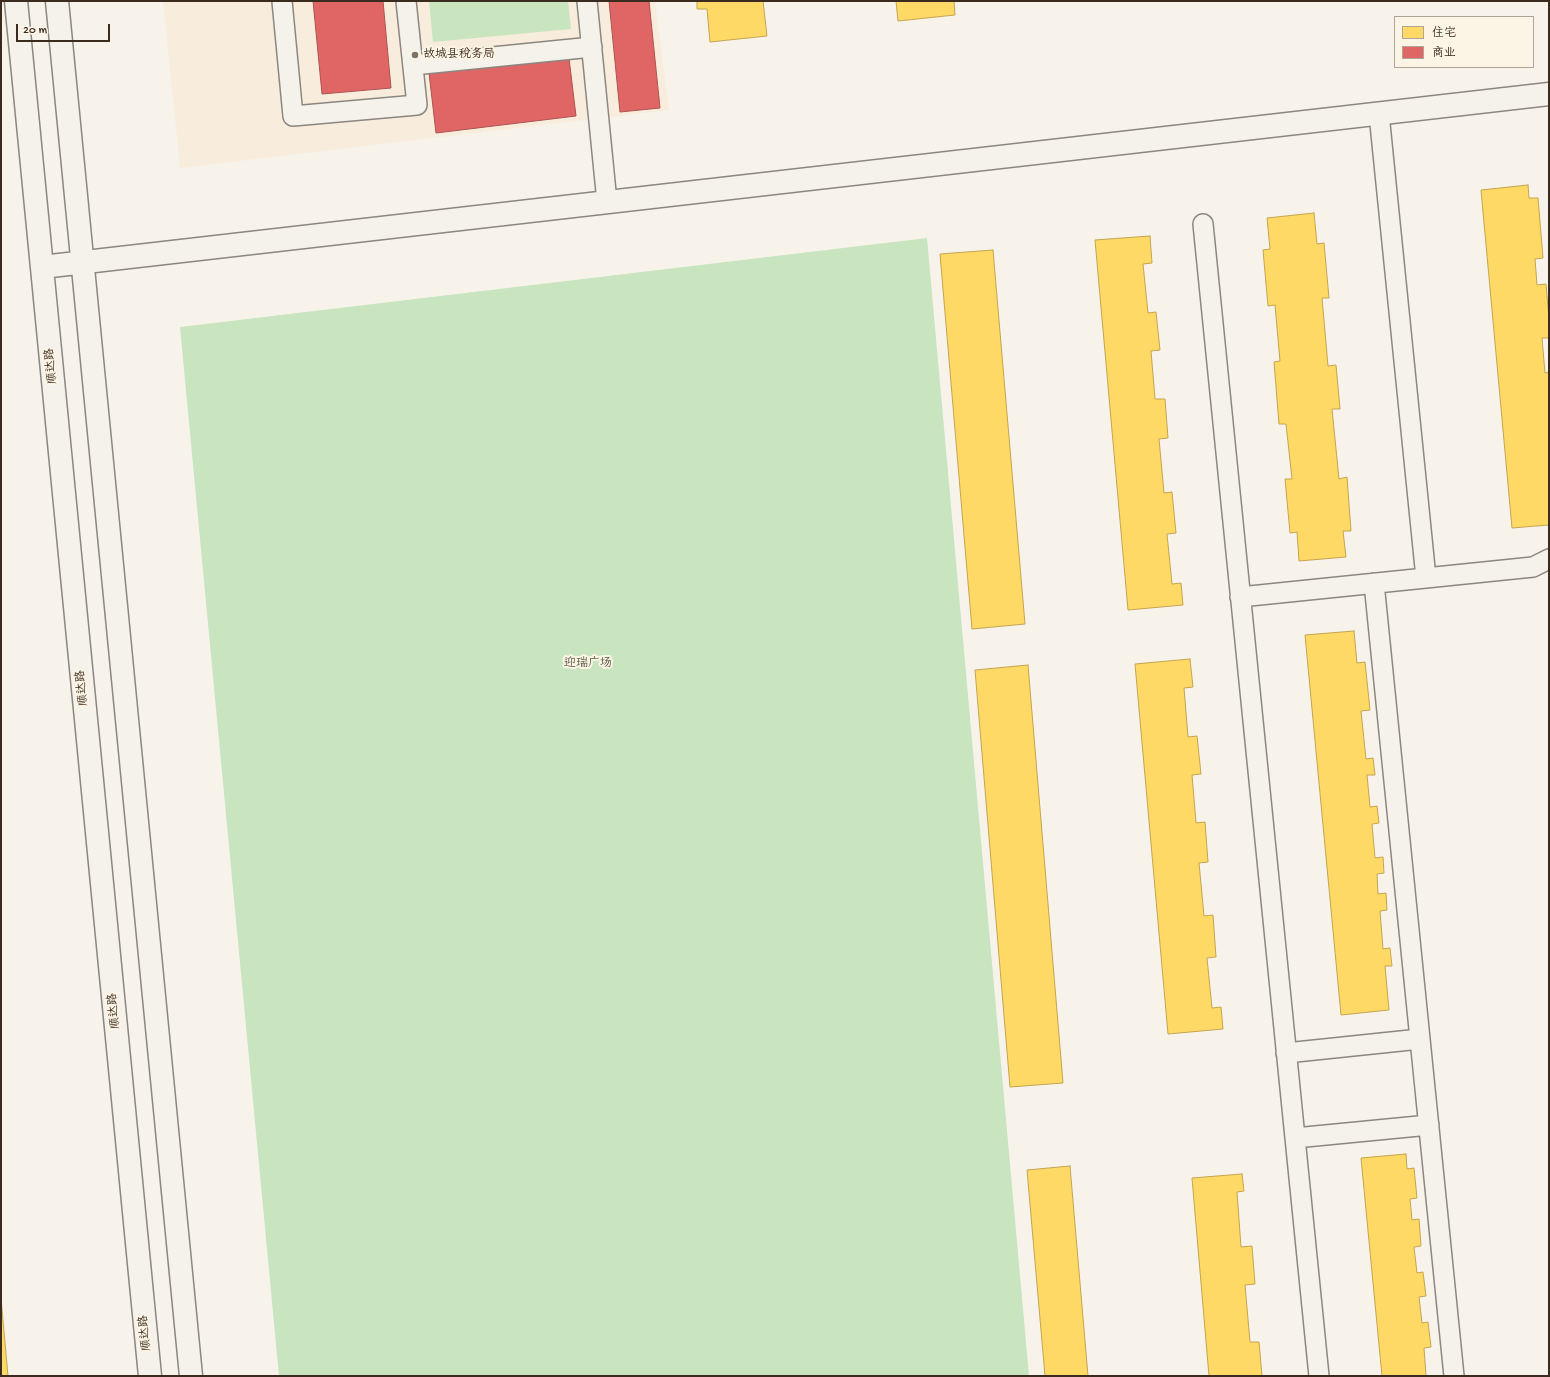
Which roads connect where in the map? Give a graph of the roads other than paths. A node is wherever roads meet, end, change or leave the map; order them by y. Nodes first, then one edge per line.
1 (16, 1) edge
2 (57, 1) edge
3 (282, 1) edge
4 (406, 1) edge
5 (587, 1) edge
6 (592, 48) junction
7 (413, 65) junction
8 (1549, 94) edge
9 (1379, 114) junction
10 (607, 202) junction
11 (1203, 224) dead end
12 (82, 263) junction
13 (42, 267) junction
14 (1549, 559) edge
15 (1426, 578) junction
16 (1374, 583) junction
17 (1240, 597) junction
18 (1420, 1040) junction
19 (1286, 1053) junction
20 (1429, 1125) junction
21 (1295, 1138) junction
22 (150, 1376) edge
23 (191, 1376) edge
24 (1319, 1376) edge
25 (1454, 1376) edge

1 - 13 main road, 顺达路
2 - 12 main road
3 - 7 lane
4 - 7 lane
5 - 6 lane
6 - 7 lane
6 - 10 lane
8 - 9 main road
9 - 10 main road
9 - 15 lane
10 - 12 main road
11 - 17 lane
12 - 13 main road
12 - 23 main road
13 - 22 main road, 顺达路
14 - 15 lane
15 - 16 lane
16 - 17 lane
16 - 18 lane
17 - 19 lane
18 - 19 lane
18 - 20 lane
19 - 21 lane
20 - 21 lane
20 - 25 lane
21 - 24 lane

